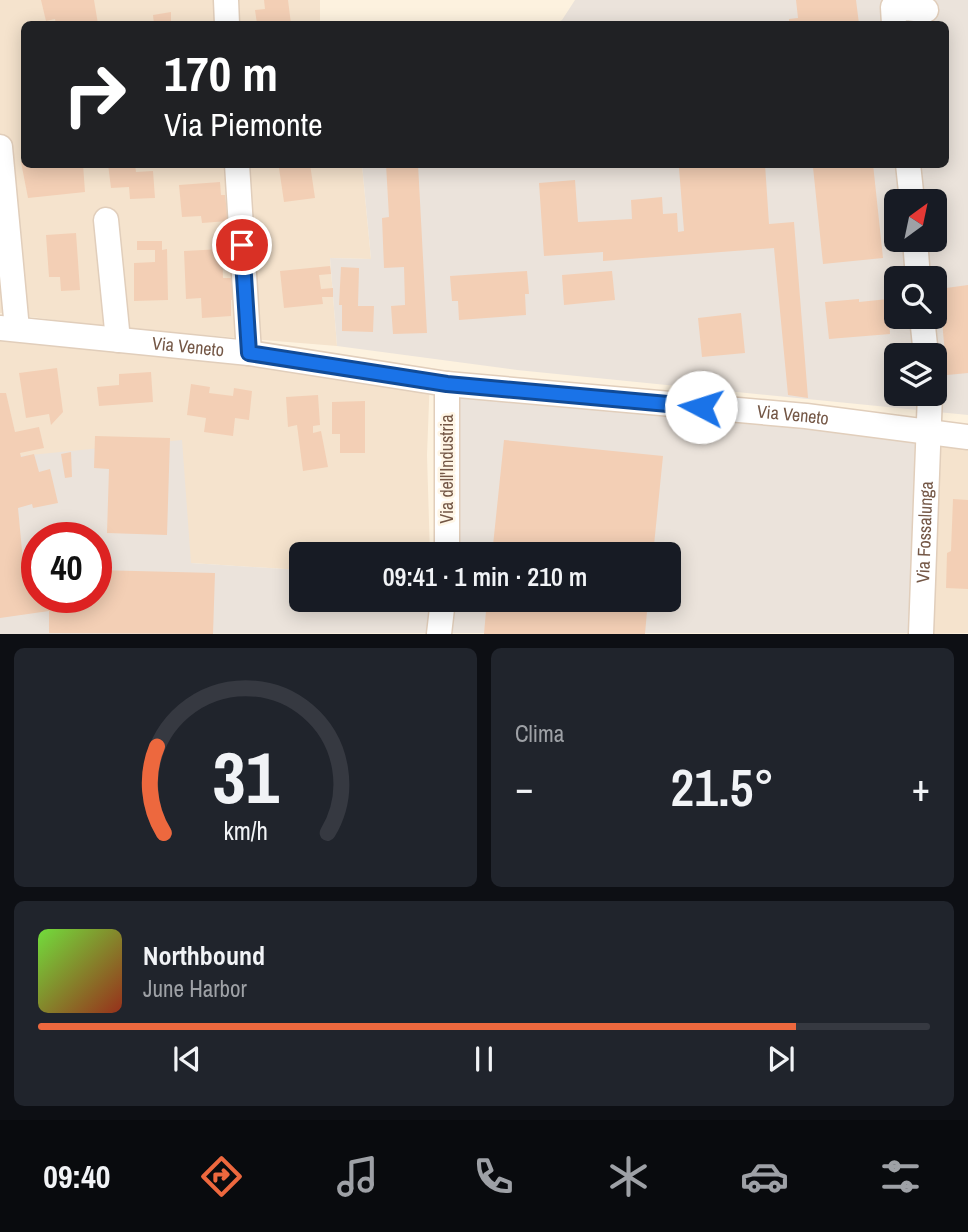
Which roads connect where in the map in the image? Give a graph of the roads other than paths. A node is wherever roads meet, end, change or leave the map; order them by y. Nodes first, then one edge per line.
1 (226, 0) edge
2 (926, 10) dead end
3 (894, 11) edge
4 (227, 21) edge
5 (0, 147) edge
6 (237, 168) edge
7 (908, 168) edge
8 (911, 189) edge
9 (106, 220) dead end
10 (9, 328) edge
11 (118, 340) junction
12 (249, 353) junction
13 (447, 384) junction
14 (929, 406) edge
15 (928, 433) junction
16 (968, 437) edge
17 (447, 542) edge
18 (442, 612) edge
19 (439, 634) edge
20 (921, 634) edge

1 - 4 street
2 - 3 street
5 - 10 street
6 - 12 street
7 - 8 street
9 - 11 street
10 - 11 street, Via Veneto
11 - 12 street, Via Veneto
12 - 13 street, Via Veneto
13 - 15 street, Via Veneto
13 - 17 street, Via dell'Industria
14 - 15 street, Via Fossalunga
15 - 16 street, Via Veneto
15 - 20 street, Via Fossalunga
18 - 19 street

